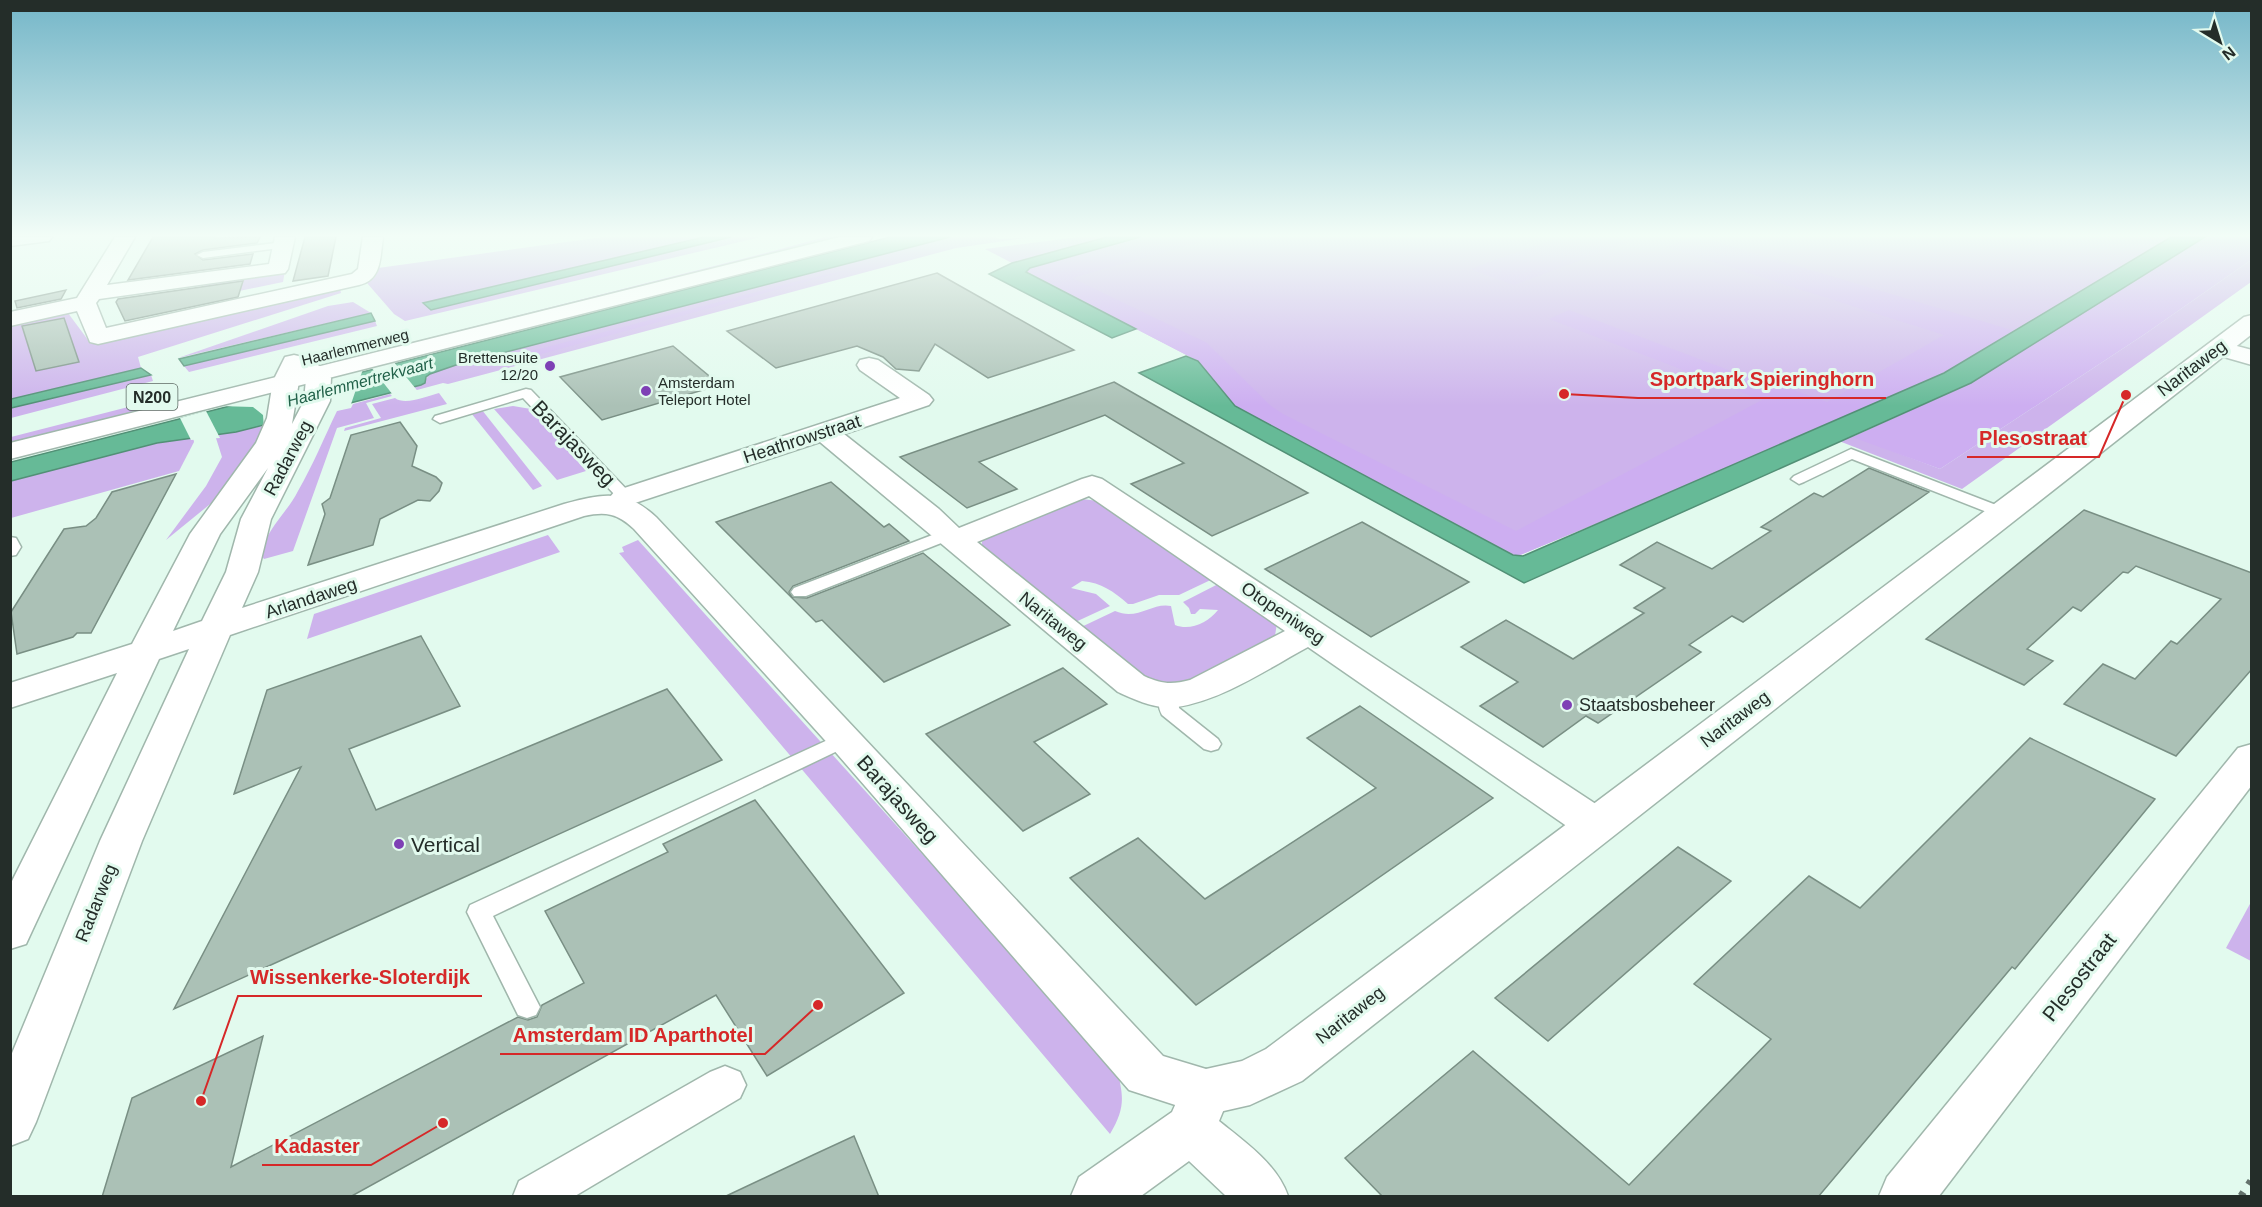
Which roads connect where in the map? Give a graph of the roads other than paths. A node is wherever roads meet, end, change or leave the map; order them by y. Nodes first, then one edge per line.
1 (92, 293) edge
2 (119, 293) edge
3 (295, 293) edge
4 (597, 293) edge
5 (642, 293) edge
6 (89, 298) junction
7 (10, 319) edge
8 (2252, 322) edge
9 (2235, 353) edge
10 (869, 365) dead end
11 (318, 376) junction
12 (288, 377) junction
13 (440, 419) dead end
14 (10, 432) edge
15 (825, 432) junction
16 (10, 451) edge
17 (1799, 479) dead end
18 (618, 499) junction
19 (2003, 513) junction
20 (951, 537) junction
21 (10, 542) edge
22 (10, 551) edge
23 (800, 592) dead end
24 (216, 629) junction
25 (1310, 632) junction
26 (145, 652) junction
27 (1168, 695) junction
28 (10, 696) edge
29 (845, 740) junction
30 (1211, 744) dead end
31 (2252, 757) edge
32 (1596, 825) junction
33 (10, 931) edge
34 (526, 1007) dead end
35 (725, 1085) dead end
36 (1198, 1110) junction
37 (10, 1122) edge
38 (535, 1197) edge
39 (1098, 1197) edge
40 (1261, 1197) edge
41 (1906, 1197) edge

1 - 6 street
2 - 6 street
3 - 6 street
4 - 12 street, Haarlemmerweg / N200
5 - 11 street, Haarlemmerweg / N200
6 - 7 street
8 - 9 street, Naritaweg
9 - 19 street, Naritaweg
10 - 15 street, Heathrowstraat
11 - 12 street, Haarlemmerweg / N200
11 - 24 street, Radarweg
12 - 14 street, Haarlemmerweg / N200
12 - 16 street, Haarlemmerweg / N200
12 - 26 street, Radarweg
13 - 18 lane, Barajasweg
15 - 18 street, Heathrowstraat
15 - 20 street, Naritaweg
17 - 19 lane
18 - 24 street, Arlandaweg
18 - 29 street, Barajasweg
19 - 32 street, Naritaweg
20 - 23 lane
20 - 25 street, Otopeniweg
20 - 27 street, Naritaweg
21 - 22 lane
24 - 26 street, Arlandaweg
24 - 37 street, Radarweg
25 - 27 street, Naritaweg
25 - 32 street, Otopeniweg
26 - 28 street, Arlandaweg
26 - 33 street, Radarweg
27 - 30 lane
29 - 34 lane
29 - 36 street, Barajasweg
31 - 41 street, Plesostraat
32 - 36 street, Naritaweg
35 - 38 street
36 - 39 street, Naritaweg
36 - 40 street, Barajasweg

